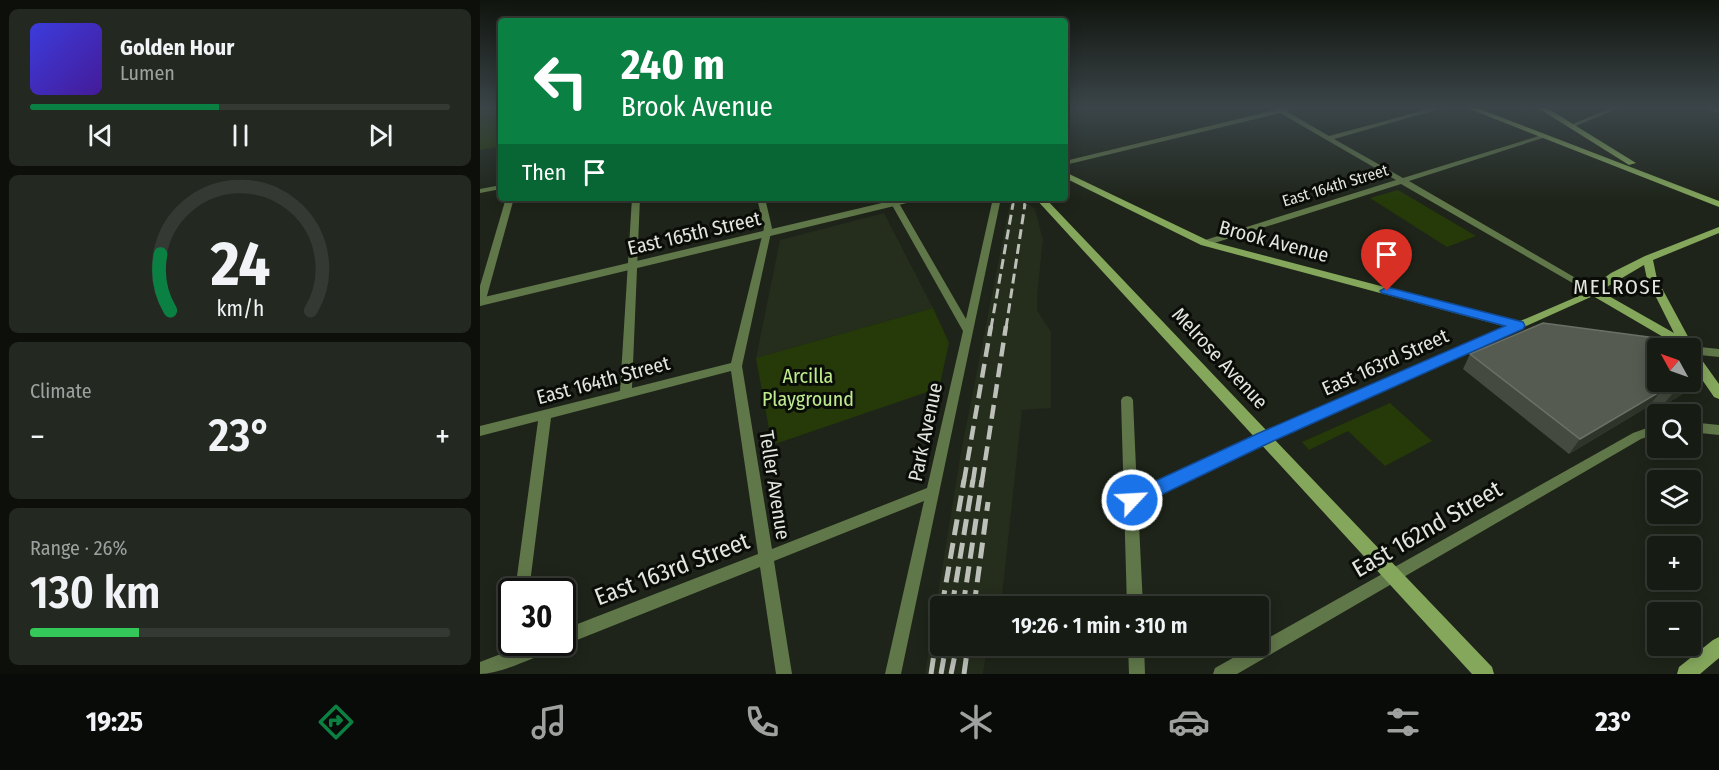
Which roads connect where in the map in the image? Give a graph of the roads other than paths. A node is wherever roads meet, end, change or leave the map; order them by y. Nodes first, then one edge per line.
1 (1158, 139) edge
2 (1331, 139) edge
3 (1533, 139) edge
4 (1553, 139) edge
5 (1593, 139) edge
6 (1599, 143) junction
7 (1603, 158) junction
8 (1068, 162) edge
9 (1068, 176) edge
10 (1658, 180) junction
11 (1403, 181) junction
12 (498, 187) edge
13 (480, 190) edge
14 (509, 201) edge
15 (636, 201) edge
16 (762, 201) edge
17 (890, 201) edge
18 (895, 201) edge
19 (996, 201) edge
20 (1046, 201) edge
21 (1719, 204) edge
22 (1719, 230) edge
23 (766, 234) junction
24 (1205, 243) junction
25 (1648, 260) junction
26 (632, 266) junction
27 (1593, 291) junction
28 (480, 303) edge
29 (1519, 326) junction
30 (967, 330) junction
31 (1671, 338) edge
32 (1683, 338) edge
33 (1701, 351) edge
34 (1719, 353) edge
35 (736, 366) junction
36 (1701, 367) edge
37 (626, 393) junction
38 (1719, 394) edge
39 (1126, 400) dead end
40 (544, 415) junction
41 (1701, 428) edge
42 (1719, 430) edge
43 (480, 431) edge
44 (1647, 432) edge
45 (1265, 437) junction
46 (932, 492) junction
47 (1132, 500) junction
48 (767, 558) junction
49 (1395, 575) junction
50 (524, 578) edge
51 (1135, 596) edge
52 (576, 633) edge
53 (1719, 646) edge
54 (503, 656) edge
55 (1136, 656) edge
56 (480, 670) edge
57 (784, 674) edge
58 (893, 674) edge
59 (1137, 674) edge
60 (1221, 674) edge
61 (1485, 674) edge
62 (1686, 674) edge

1 - 8 street
2 - 11 street
3 - 11 street, East 164th Street
4 - 7 main road
5 - 6 main road
6 - 7 main road
6 - 10 main road
7 - 10 main road
9 - 24 main road, Brook Avenue
10 - 21 main road
11 - 24 street, East 164th Street
11 - 27 street
12 - 13 street
14 - 28 street
15 - 26 street
16 - 23 street, Teller Avenue
17 - 23 street, East 165th Street
18 - 30 street
19 - 30 street, Park Avenue
20 - 45 main road, Melrose Avenue
22 - 25 main road, East 163rd Street
23 - 26 street, East 165th Street
23 - 35 street, Teller Avenue
24 - 29 main road, Brook Avenue
25 - 27 main road, East 163rd Street
25 - 32 main road
26 - 28 street, East 165th Street
26 - 37 street
27 - 29 main road, East 163rd Street
27 - 31 main road
29 - 45 main road, East 163rd Street
30 - 46 street, Park Avenue
33 - 34 street
35 - 37 street, East 164th Street
35 - 48 street, Teller Avenue
36 - 38 main road
37 - 40 street, East 164th Street
39 - 47 street
40 - 43 street, East 164th Street
40 - 50 street
41 - 42 street
44 - 49 street, East 162nd Street
45 - 47 street, East 163rd Street
45 - 49 main road, Melrose Avenue
46 - 48 street, East 163rd Street
46 - 58 street, Park Avenue
47 - 51 street
48 - 52 street, East 163rd Street
48 - 57 street, Teller Avenue
49 - 60 street, East 162nd Street
49 - 61 main road, Melrose Avenue
53 - 62 main road
54 - 56 street
55 - 59 street

